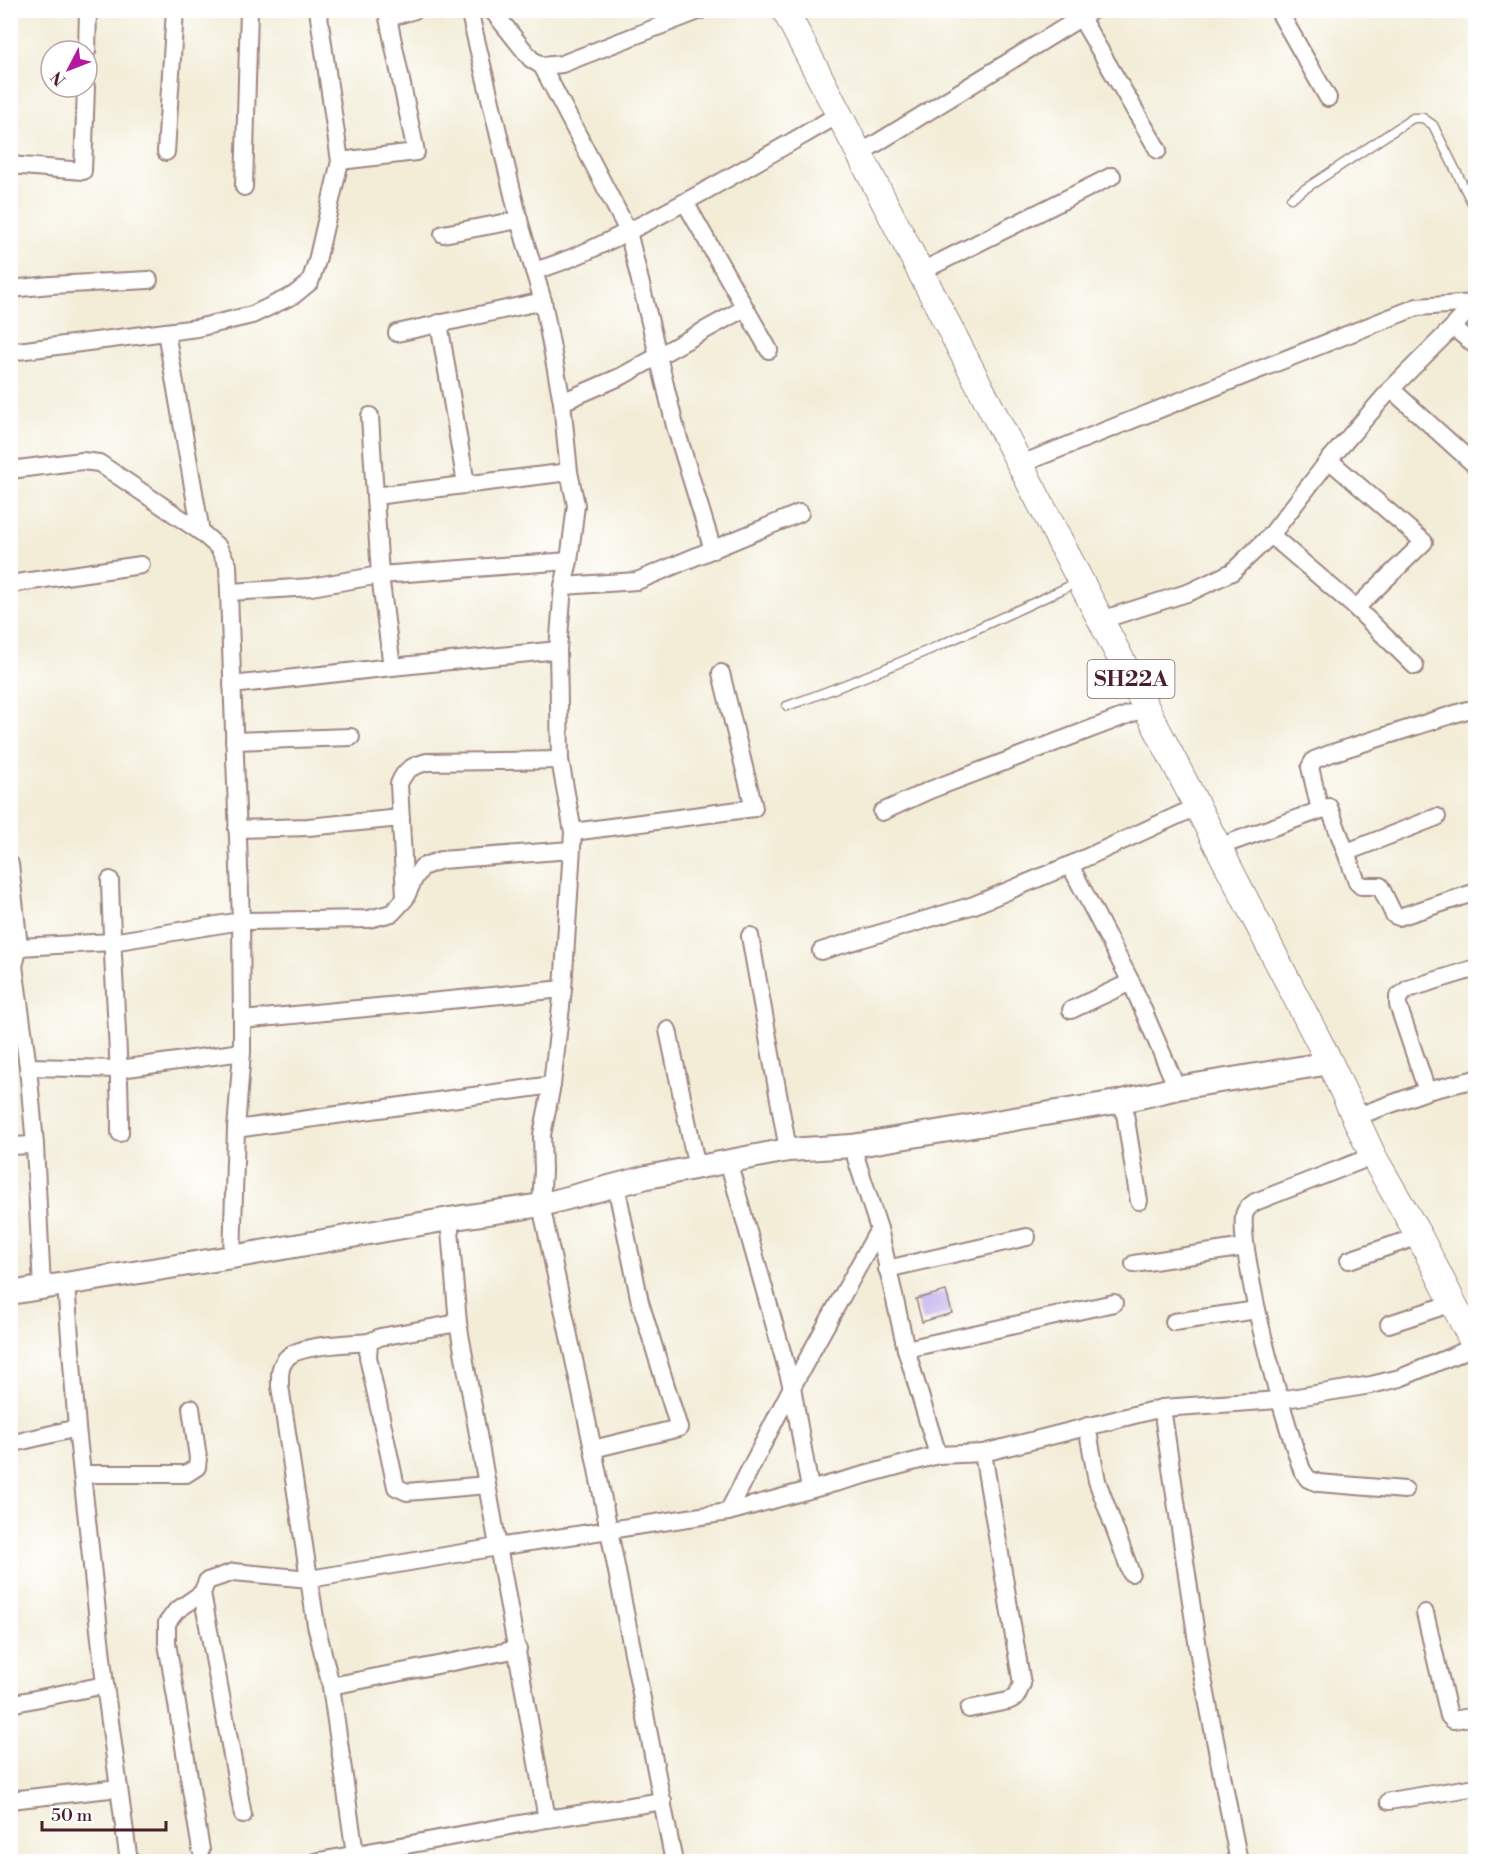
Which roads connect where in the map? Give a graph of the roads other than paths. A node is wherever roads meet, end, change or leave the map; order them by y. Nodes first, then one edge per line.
1 (88, 10) edge
2 (175, 10) edge
3 (249, 10) edge
4 (318, 10) edge
5 (415, 10) edge
6 (469, 10) edge
7 (492, 10) edge
8 (701, 10) edge
9 (785, 10) edge
10 (1278, 10) edge
11 (1087, 14) edge
12 (87, 39) edge
13 (542, 66) junction
14 (1328, 98) dead end
15 (86, 99) edge
16 (838, 115) junction
17 (1158, 150) dead end
18 (166, 152) dead end
19 (859, 154) junction
20 (339, 161) junction
21 (10, 165) edge
22 (1112, 176) dead end
23 (244, 187) dead end
24 (1291, 198) dead end
25 (685, 202) junction
26 (1476, 211) edge
27 (519, 220) junction
28 (628, 231) junction
29 (443, 234) dead end
30 (534, 271) junction
31 (920, 272) junction
32 (149, 280) dead end
33 (10, 289) edge
34 (543, 301) junction
35 (1475, 302) edge
36 (745, 308) junction
37 (439, 324) junction
38 (1454, 327) junction
39 (166, 332) junction
40 (397, 333) dead end
41 (1476, 346) edge
42 (769, 350) dead end
43 (10, 352) edge
44 (659, 355) junction
45 (1391, 389) junction
46 (562, 402) junction
47 (370, 416) dead end
48 (1329, 460) junction
49 (1021, 464) junction
50 (1476, 466) edge
51 (10, 470) edge
52 (568, 472) junction
53 (466, 484) junction
54 (375, 496) junction
55 (800, 513) dead end
56 (201, 532) junction
57 (1271, 535) junction
58 (713, 550) junction
59 (569, 561) junction
60 (141, 565) dead end
61 (380, 575) junction
62 (1081, 581) junction
63 (10, 584) edge
64 (564, 586) junction
65 (229, 592) junction
66 (1356, 608) junction
67 (1101, 620) junction
68 (558, 650) junction
69 (1415, 666) dead end
70 (392, 667) junction
71 (721, 673) dead end
72 (232, 685) junction
73 (787, 706) dead end
74 (1146, 708) junction
75 (1467, 710) dead end
76 (351, 737) dead end
77 (234, 741) junction
78 (560, 759) junction
79 (1196, 807) junction
80 (1320, 810) junction
81 (882, 812) dead end
82 (400, 818) junction
83 (1437, 818) dead end
84 (237, 829) junction
85 (573, 832) junction
86 (1218, 847) junction
87 (571, 850) junction
88 (1347, 852) junction
89 (10, 864) edge
90 (1070, 865) junction
91 (110, 880) dead end
92 (1476, 892) edge
93 (405, 898) junction
94 (12, 912) edge
95 (241, 921) junction
96 (750, 936) dead end
97 (112, 942) junction
98 (19, 947) junction
99 (821, 951) dead end
100 (12, 966) edge
101 (1476, 968) edge
102 (1131, 982) junction
103 (563, 989) junction
104 (1071, 1010) dead end
105 (242, 1020) junction
106 (668, 1030) dead end
107 (242, 1052) junction
108 (22, 1060) edge
109 (1330, 1063) junction
110 (120, 1069) junction
111 (1476, 1079) edge
112 (552, 1085) junction
113 (1177, 1088) junction
114 (1427, 1091) junction
115 (1124, 1101) junction
116 (1355, 1117) junction
117 (236, 1129) junction
118 (120, 1133) dead end
119 (35, 1145) junction
120 (10, 1146) edge
121 (852, 1146) junction
122 (788, 1150) junction
123 (1373, 1156) junction
124 (728, 1161) junction
125 (697, 1168) junction
126 (616, 1185) junction
127 (1139, 1201) dead end
128 (541, 1205) junction
129 (448, 1219) junction
130 (879, 1228) junction
131 (1419, 1236) junction
132 (1027, 1237) dead end
133 (1245, 1246) junction
134 (232, 1257) junction
135 (1349, 1260) dead end
136 (1134, 1264) dead end
137 (887, 1269) junction
138 (66, 1285) junction
139 (42, 1288) junction
140 (10, 1293) edge
141 (1114, 1303) dead end
142 (1453, 1303) junction
143 (1257, 1310) junction
144 (1173, 1322) dead end
145 (458, 1323) junction
146 (1389, 1324) dead end
147 (369, 1342) junction
148 (1475, 1347) edge
149 (906, 1349) junction
150 (792, 1387) junction
151 (1279, 1400) junction
152 (191, 1408) dead end
153 (1162, 1408) junction
154 (1088, 1426) junction
155 (77, 1428) junction
156 (10, 1444) edge
157 (593, 1449) junction
158 (982, 1453) junction
159 (938, 1455) junction
160 (83, 1474) junction
161 (487, 1485) junction
162 (810, 1489) junction
163 (1406, 1490) dead end
164 (728, 1512) junction
165 (609, 1530) junction
166 (497, 1547) junction
167 (1131, 1573) dead end
168 (310, 1579) junction
169 (202, 1593) junction
170 (1425, 1613) dead end
171 (518, 1649) junction
172 (105, 1685) junction
173 (331, 1686) junction
174 (10, 1704) edge
175 (969, 1708) dead end
176 (1476, 1716) edge
177 (120, 1788) junction
178 (1476, 1788) edge
179 (10, 1800) edge
180 (663, 1801) junction
181 (1389, 1801) dead end
182 (243, 1815) dead end
183 (547, 1818) junction
184 (201, 1850) dead end
185 (356, 1854) junction
186 (129, 1862) edge
187 (314, 1862) edge
188 (674, 1862) edge
189 (1239, 1862) edge

1 - 12 street
2 - 18 street
3 - 23 street
4 - 20 street
5 - 20 street
6 - 27 street
7 - 13 street
8 - 13 street
9 - 16 main road, SH22A
10 - 14 street
11 - 17 street
11 - 19 street
13 - 28 street
15 - 21 street
16 - 19 main road, SH22A
16 - 25 street
19 - 31 main road, SH22A
20 - 39 street
22 - 31 street
24 - 26 lane
25 - 28 street
25 - 36 street
27 - 29 street
27 - 30 street
28 - 30 street
28 - 44 street
30 - 34 street
31 - 49 main road, SH22A
32 - 33 street
34 - 37 street
34 - 46 street
35 - 38 street
35 - 49 street
36 - 42 street
36 - 44 street
37 - 40 street
37 - 53 street
38 - 41 street
38 - 45 street
39 - 43 street
39 - 56 street
44 - 46 street
44 - 58 street
45 - 48 street
45 - 50 street
46 - 52 street
47 - 54 street
48 - 57 street
48 - 66 street
49 - 62 main road, SH22A
51 - 56 street
52 - 53 street
52 - 59 street
53 - 54 street
54 - 61 street
55 - 58 street
56 - 65 street
57 - 66 street
57 - 67 street
58 - 64 street
59 - 61 street
59 - 64 street
60 - 63 street
61 - 65 street
61 - 70 street
62 - 67 main road, SH22A
62 - 73 lane
64 - 68 street
65 - 72 street
66 - 69 street
67 - 74 main road, SH22A
68 - 70 street
68 - 78 street
70 - 72 street
71 - 85 street
72 - 77 street
74 - 79 main road, SH22A
74 - 81 street
75 - 80 street
76 - 77 street
77 - 84 street
78 - 82 street
78 - 85 street
79 - 86 main road, SH22A
79 - 90 street
80 - 86 street
80 - 88 street
82 - 84 street
82 - 93 street
83 - 88 street
84 - 95 street
85 - 87 street
86 - 109 main road, SH22A
87 - 93 street
87 - 103 street
88 - 92 street
89 - 94 street
90 - 99 street
90 - 102 street
91 - 97 street
93 - 95 street
94 - 98 street
95 - 97 street
95 - 105 street
96 - 122 street
97 - 98 street
97 - 110 street
98 - 100 street
100 - 108 street
101 - 114 street
102 - 104 street
102 - 113 street
103 - 105 street
103 - 112 street
105 - 107 street
106 - 125 street
107 - 110 street
107 - 117 street
108 - 110 street
108 - 119 street
109 - 113 street
109 - 116 main road, SH22A
110 - 118 street
111 - 114 street
112 - 117 street
112 - 128 street
113 - 115 street
114 - 116 street
115 - 121 street
115 - 127 street
116 - 123 main road, SH22A
117 - 134 street
119 - 120 street
119 - 139 street
121 - 122 street
121 - 130 street
122 - 124 street
123 - 131 main road, SH22A
123 - 133 street
124 - 125 street
124 - 150 street
125 - 126 street
126 - 128 street
126 - 157 street
128 - 129 street
128 - 157 street
129 - 134 street
129 - 145 street
130 - 137 street
130 - 150 street
131 - 135 street
131 - 142 main road, SH22A
132 - 137 street
133 - 136 street
133 - 143 street
134 - 138 street
137 - 149 street
138 - 139 street
138 - 155 street
139 - 140 street
141 - 149 street
142 - 146 street
142 - 148 main road, SH22A
143 - 144 street
143 - 151 street
145 - 147 street
145 - 161 street
147 - 161 street
147 - 168 street
148 - 151 street
149 - 159 street
150 - 162 street
150 - 164 street
151 - 153 street
151 - 163 street
152 - 160 street
153 - 154 street
153 - 189 street
154 - 158 street
154 - 167 street
155 - 156 street
155 - 160 street
157 - 165 street
158 - 159 street
158 - 175 street
159 - 162 street
160 - 172 street
161 - 166 street
162 - 164 street
164 - 165 street
165 - 166 street
165 - 180 street
166 - 168 street
166 - 171 street
168 - 169 street
168 - 173 street
169 - 182 street
169 - 184 street
170 - 176 street
171 - 173 street
171 - 183 street
172 - 174 street
172 - 177 street
173 - 185 street
177 - 179 street
177 - 186 street
178 - 181 street
180 - 183 street
180 - 188 street
183 - 185 street
185 - 187 street

